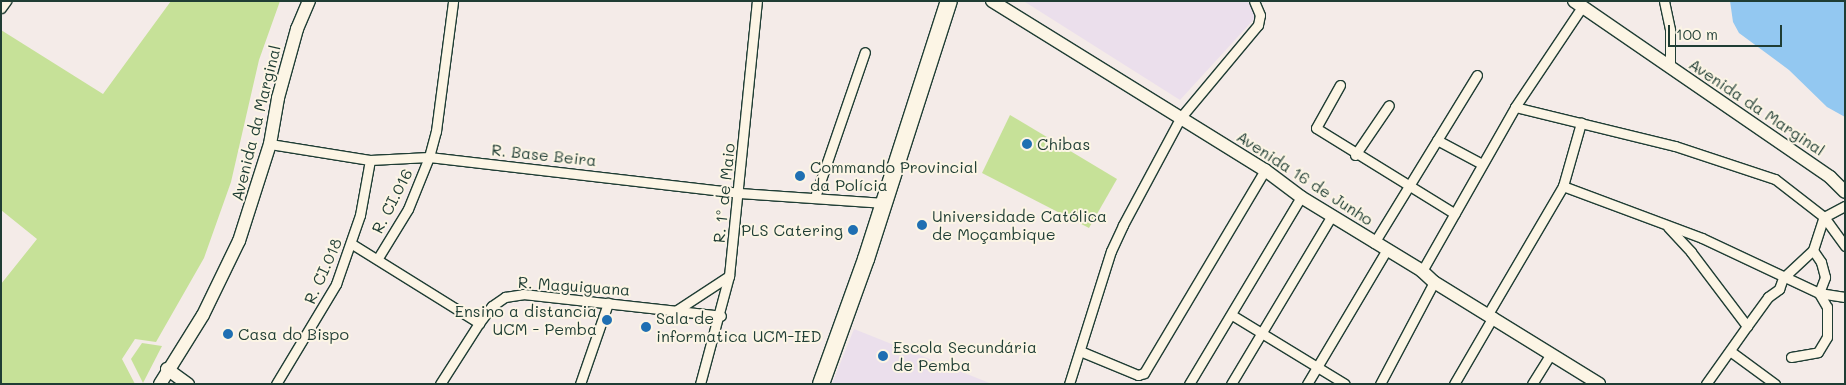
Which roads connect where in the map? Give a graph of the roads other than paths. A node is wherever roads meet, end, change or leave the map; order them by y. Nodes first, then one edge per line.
1 (6, 1) edge
2 (309, 1) edge
3 (453, 1) edge
4 (758, 1) edge
5 (949, 1) edge
6 (992, 1) edge
7 (1254, 1) edge
8 (1664, 1) edge
9 (1578, 4) edge
10 (1, 8) edge
11 (865, 52) dead end
12 (1670, 68) junction
13 (1477, 75) dead end
14 (1340, 85) dead end
15 (1389, 106) dead end
16 (1515, 106) junction
17 (1181, 117) junction
18 (1581, 123) junction
19 (1437, 140) junction
20 (270, 144) junction
21 (1355, 154) junction
22 (429, 157) junction
23 (370, 160) junction
24 (1482, 164) junction
25 (1265, 170) junction
26 (1407, 185) junction
27 (1563, 186) junction
28 (1845, 192) edge
29 (740, 193) junction
30 (815, 197) junction
31 (1301, 197) junction
32 (884, 203) junction
33 (1845, 206) edge
34 (1455, 214) junction
35 (1332, 215) junction
36 (1824, 217) junction
37 (1668, 227) junction
38 (1374, 243) junction
39 (352, 244) junction
40 (1845, 246) edge
41 (1812, 250) junction
42 (1386, 251) junction
43 (378, 258) junction
44 (1422, 271) junction
45 (729, 276) junction
46 (1783, 278) junction
47 (1434, 282) junction
48 (1819, 293) junction
49 (1845, 297) edge
50 (608, 303) junction
51 (677, 310) junction
52 (1232, 315) junction
53 (721, 316) junction
54 (1490, 316) junction
55 (479, 323) junction
56 (1747, 326) junction
57 (1262, 332) junction
58 (1080, 351) junction
59 (1730, 351) junction
60 (1551, 354) junction
61 (1791, 357) dead end
62 (1318, 366) junction
63 (167, 369) junction
64 (160, 384) edge
65 (188, 384) edge
66 (276, 384) edge
67 (440, 384) edge
68 (580, 384) edge
69 (700, 384) edge
70 (821, 384) edge
71 (1069, 384) edge
72 (1190, 384) edge
73 (1231, 384) edge
74 (1307, 384) edge
75 (1345, 384) edge
76 (1380, 384) edge
77 (1454, 384) edge
78 (1532, 384) edge
79 (1599, 384) edge
80 (1706, 384) edge
81 (1775, 384) edge

1 - 10 street
2 - 20 street, Avenida da Marginal
3 - 22 street, R. CI.016
4 - 29 street, R. 1º de Maio
5 - 32 highway
6 - 17 street, Avenida 16 de Junho
7 - 17 street
8 - 12 street
9 - 12 street, Avenida da Marginal
9 - 16 street
11 - 30 street
12 - 28 street, Avenida da Marginal
13 - 19 street
14 - 21 street
15 - 21 street
16 - 18 street
16 - 24 street
17 - 25 street, Avenida 16 de Junho
17 - 58 street
18 - 27 street
18 - 36 street
19 - 24 street
19 - 26 street
20 - 23 street, R. Base Beira
20 - 63 street, Avenida da Marginal
21 - 26 street
22 - 23 street, R. Base Beira
22 - 29 street, R. Base Beira
22 - 43 street, R. CI.016
23 - 39 street, R. CI.018
24 - 34 street
25 - 31 street, Avenida 16 de Junho
25 - 58 street
26 - 34 street
26 - 38 street
27 - 37 street
27 - 54 street
29 - 30 street, R. Base Beira
29 - 45 street, R. 1º de Maio
30 - 32 street, R. Base Beira
31 - 35 street, Avenida 16 de Junho
31 - 52 street
32 - 70 highway
33 - 36 street
34 - 44 street
35 - 38 street, Avenida 16 de Junho
35 - 57 street
36 - 40 street
36 - 41 street
37 - 46 street
37 - 56 street
38 - 42 street, Avenida 16 de Junho
39 - 43 street
39 - 66 street, R. CI.018
41 - 46 street
41 - 48 street
42 - 44 street, Avenida 16 de Junho
42 - 62 street
43 - 55 street
44 - 47 street, Avenida 16 de Junho
45 - 51 street
45 - 53 street, R. 1º de Maio
46 - 48 street
46 - 56 street
47 - 54 street, Avenida 16 de Junho
47 - 76 street
48 - 49 street
48 - 61 street
50 - 51 street, R. Maguiguana
50 - 55 street, R. Maguiguana
50 - 68 street
51 - 53 street, R. Maguiguana
52 - 57 street
52 - 72 street
53 - 69 street, R. 1º de Maio
54 - 60 street, Avenida 16 de Junho
54 - 77 street
55 - 67 street, R. Maguiguana
56 - 59 street
57 - 62 street
57 - 73 street
58 - 71 street
59 - 80 street
59 - 81 street
60 - 78 street
60 - 79 street, Avenida 16 de Junho
62 - 74 street
62 - 75 street
63 - 64 street, Avenida da Marginal
63 - 65 street

